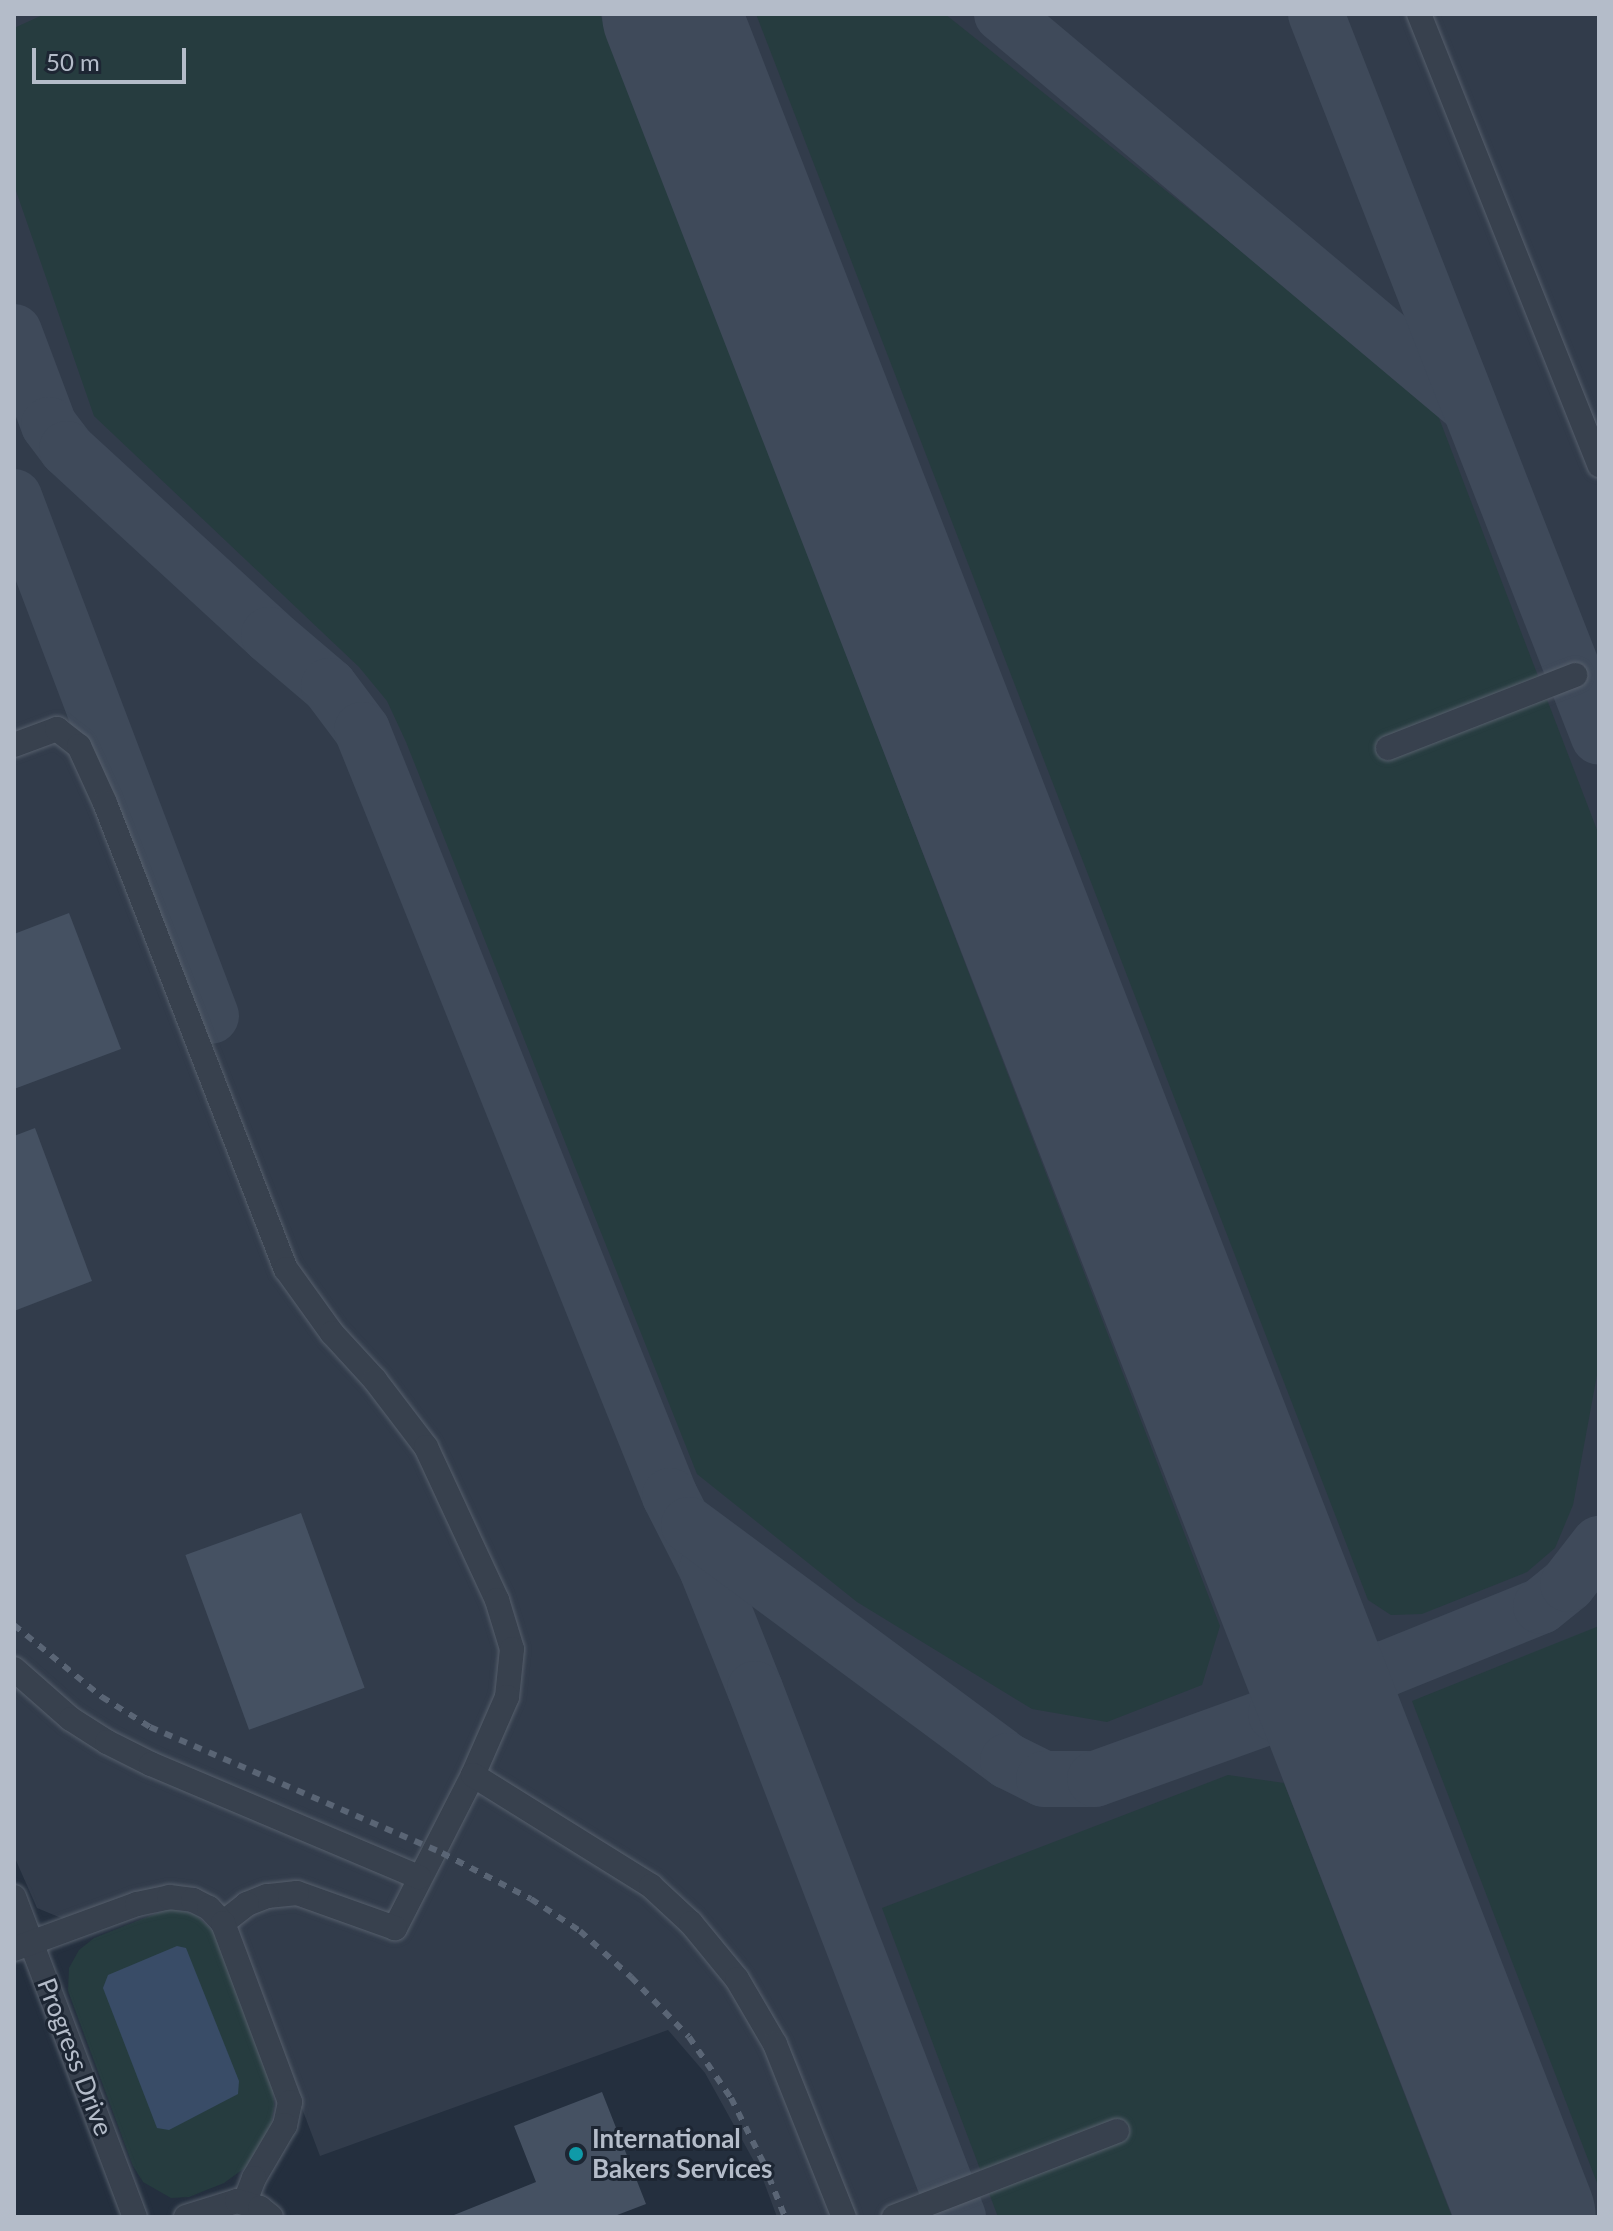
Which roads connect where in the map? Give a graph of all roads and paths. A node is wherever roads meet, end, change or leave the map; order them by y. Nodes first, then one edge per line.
1 (1419, 14) edge
2 (1599, 465) edge
3 (1575, 675) dead end
4 (14, 745) edge
5 (1388, 748) dead end
6 (14, 1669) edge
7 (473, 1775) junction
8 (419, 1877) junction
9 (14, 1897) edge
10 (223, 1923) junction
11 (23, 1946) edge
12 (1117, 2131) dead end
13 (259, 2209) edge
14 (135, 2217) edge
15 (186, 2217) edge
16 (844, 2217) edge
17 (894, 2217) edge

1 - 2 street
3 - 5 street
4 - 7 street
6 - 8 street
7 - 8 street
7 - 16 street
8 - 10 street
9 - 11 street, Progress Drive
10 - 11 street
10 - 13 street
11 - 14 street, Progress Drive
12 - 17 street
13 - 15 street

